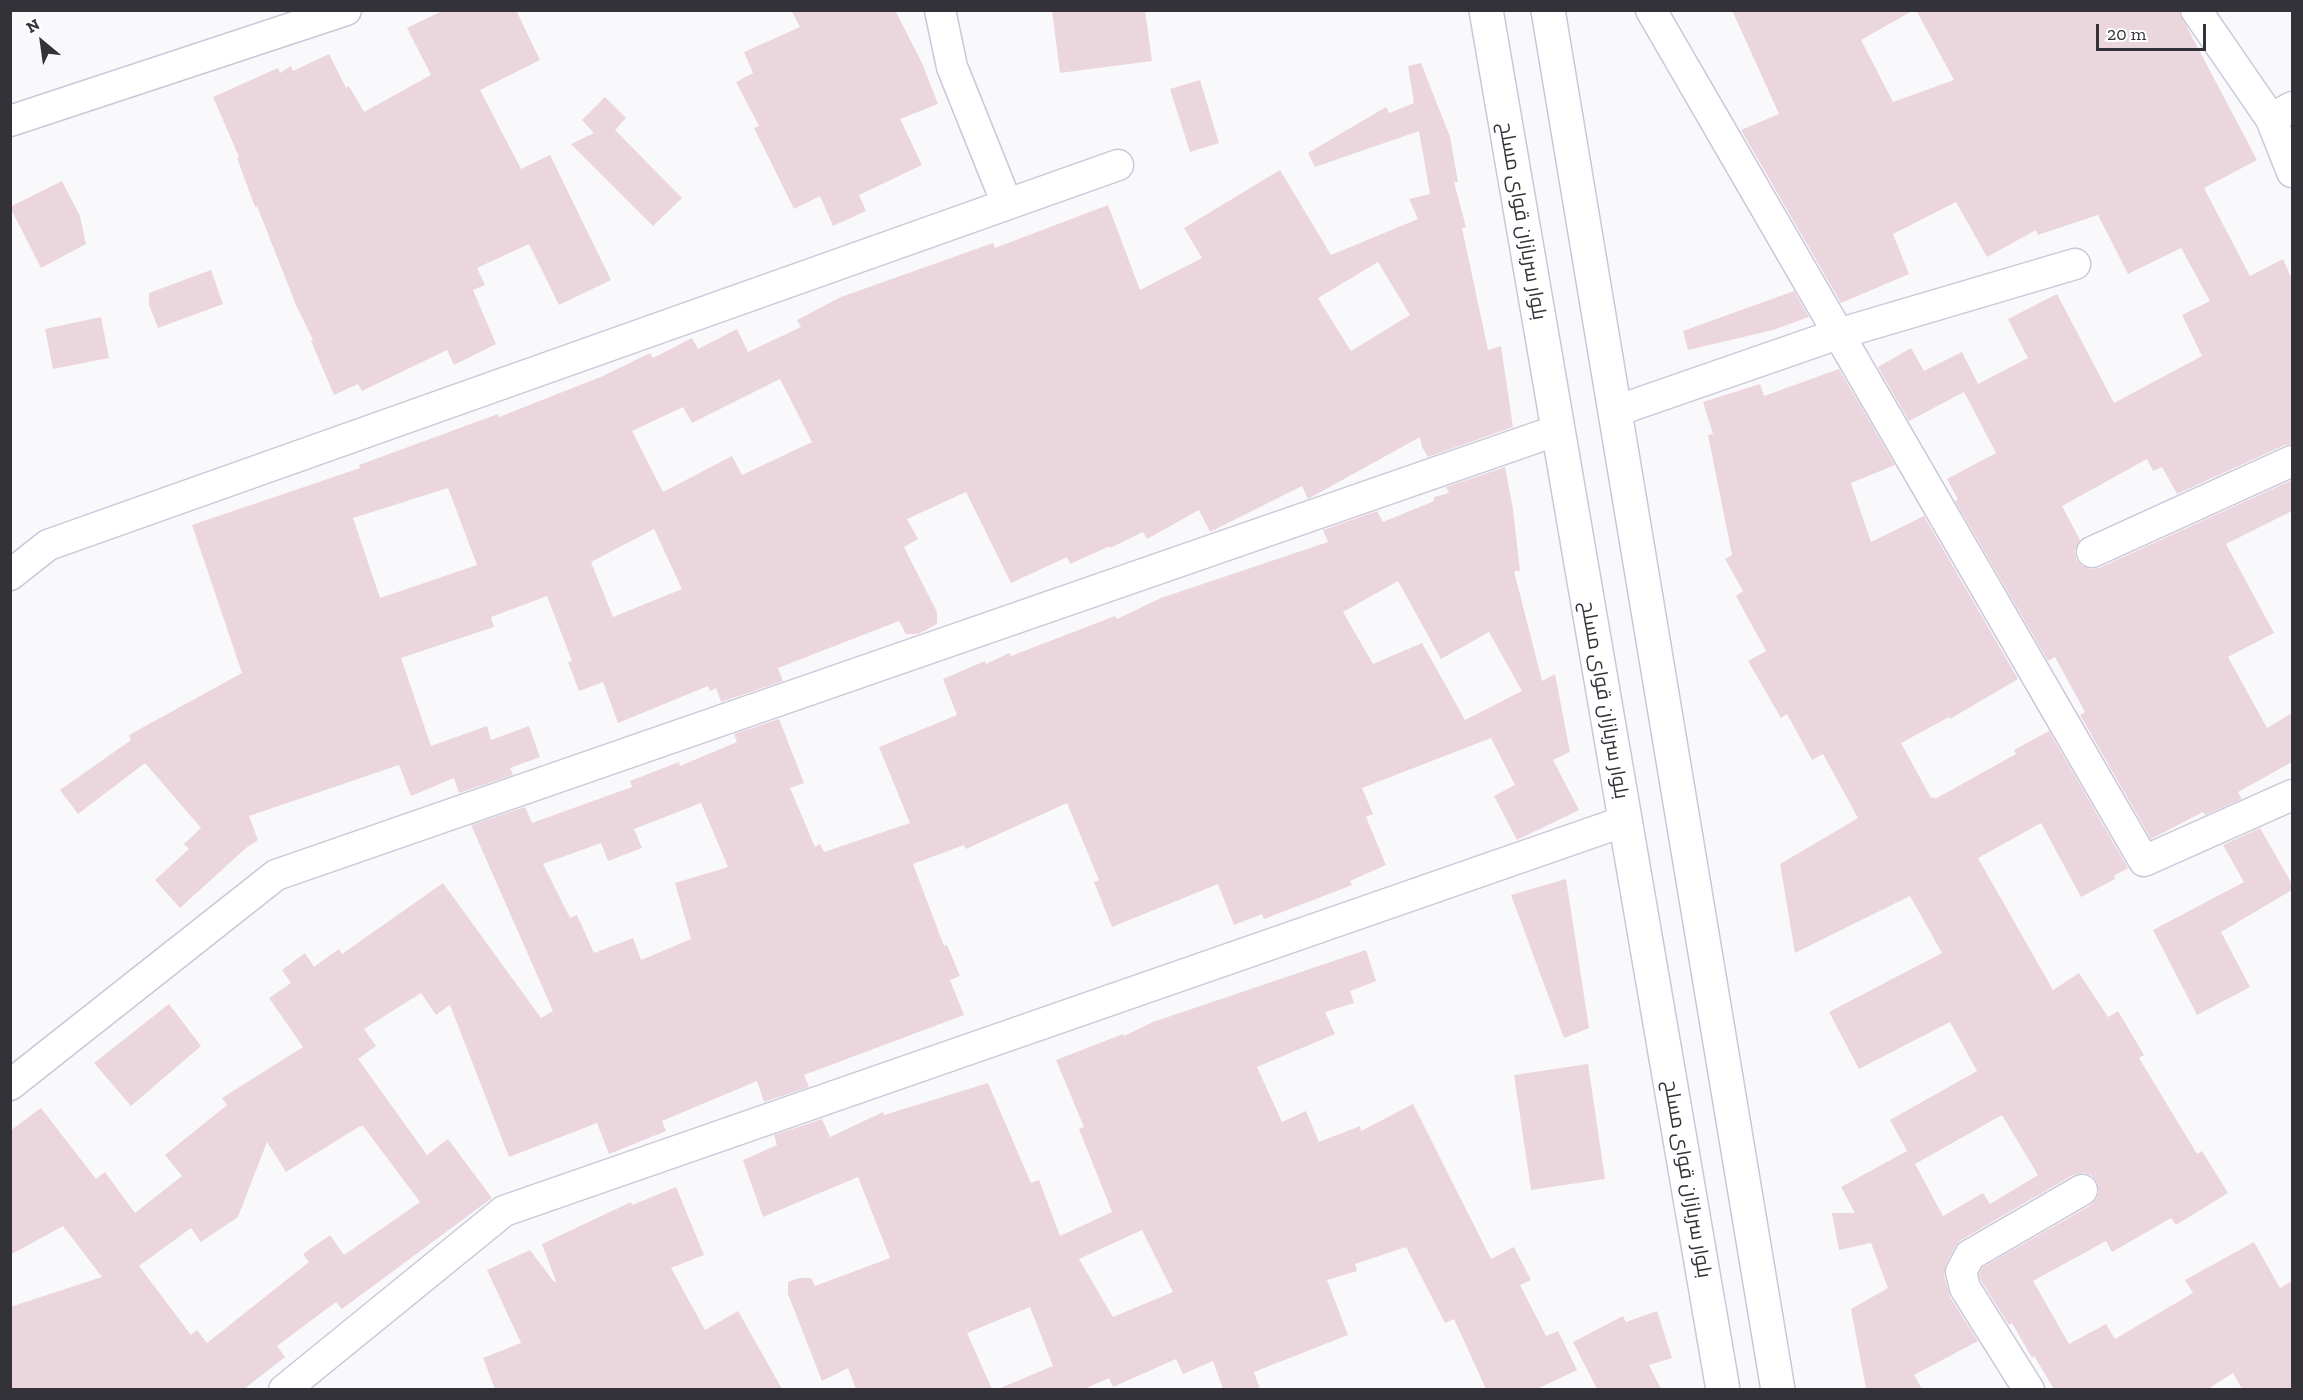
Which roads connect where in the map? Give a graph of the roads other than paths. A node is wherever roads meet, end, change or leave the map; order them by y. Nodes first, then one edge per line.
1 (346, 10) edge
2 (940, 10) edge
3 (1486, 10) edge
4 (1548, 10) edge
5 (1652, 10) edge
6 (2196, 10) edge
7 (2282, 113) edge
8 (10, 121) edge
9 (1118, 165) dead end
10 (2292, 172) edge
11 (1007, 204) junction
12 (2075, 264) dead end
13 (1838, 334) junction
14 (1616, 411) junction
15 (1558, 430) junction
16 (2292, 461) edge
17 (2092, 552) dead end
18 (10, 575) edge
19 (2292, 795) edge
20 (1625, 820) junction
21 (10, 1085) edge
22 (2082, 1190) dead end
23 (284, 1389) edge
24 (1723, 1389) edge
25 (1778, 1389) edge
26 (2029, 1389) edge

1 - 8 street
2 - 11 street
3 - 15 main road, بلوار سربازان قوای مسلح
4 - 14 main road
5 - 13 street
6 - 7 street
7 - 10 street
9 - 11 street
11 - 18 street
12 - 13 street
13 - 14 street
13 - 19 street
14 - 25 main road
15 - 20 main road, بلوار سربازان قوای مسلح
15 - 21 street
16 - 17 street
20 - 23 street
20 - 24 main road, بلوار سربازان قوای مسلح
22 - 26 street

